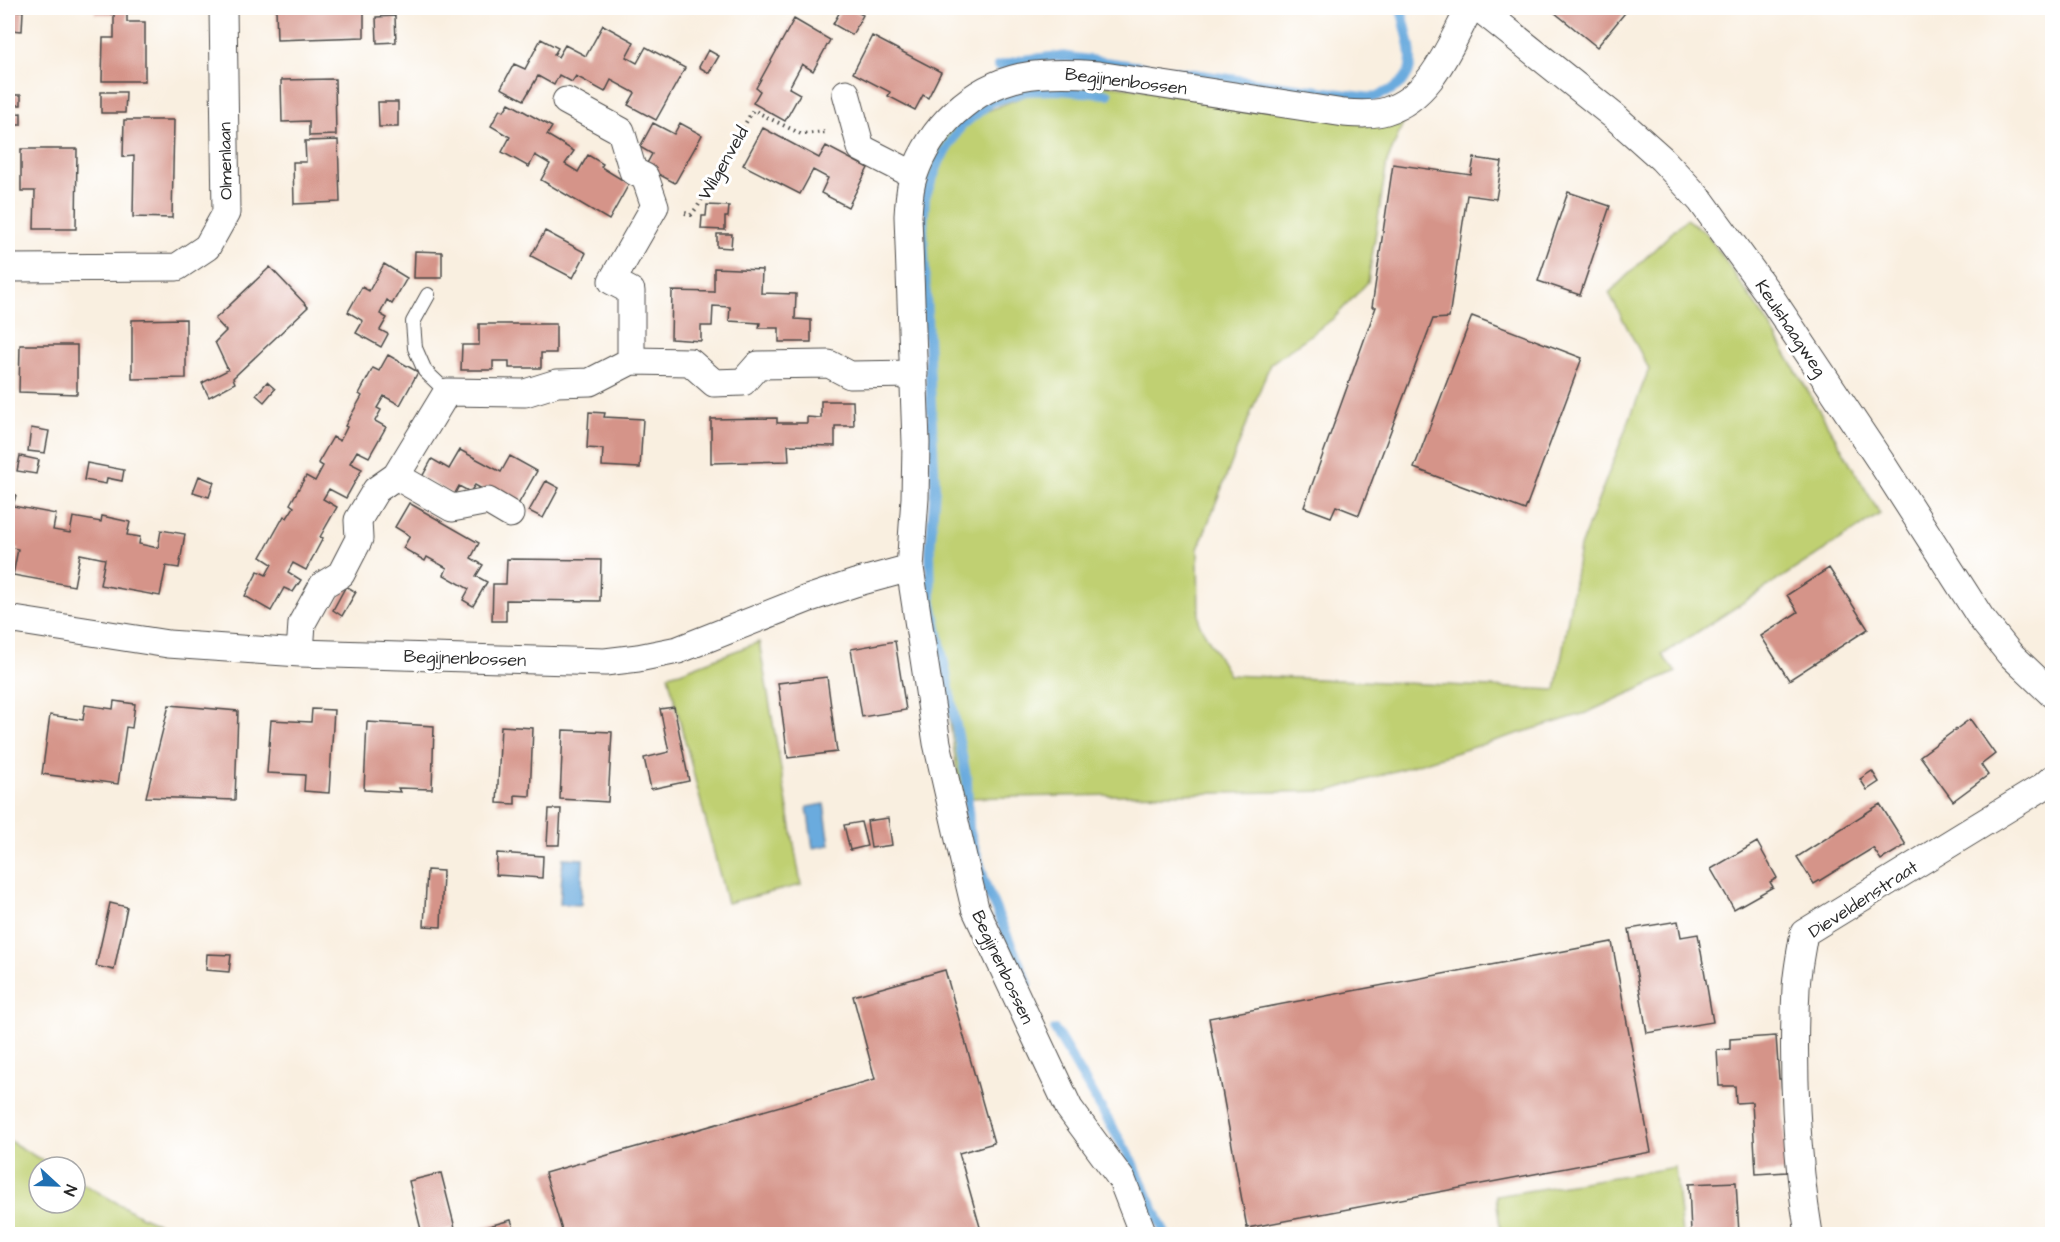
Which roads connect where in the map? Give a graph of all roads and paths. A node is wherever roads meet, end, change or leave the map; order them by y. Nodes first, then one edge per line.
1 (223, 8) edge
2 (1470, 8) edge
3 (1479, 8) edge
4 (846, 93) dead end
5 (566, 100) dead end
6 (856, 130) junction
7 (914, 175) junction
8 (655, 206) junction
9 (8, 268) edge
10 (428, 295) dead end
11 (631, 361) junction
12 (914, 374) junction
13 (447, 392) junction
14 (396, 476) junction
15 (510, 514) dead end
16 (910, 568) junction
17 (8, 619) edge
18 (300, 653) junction
19 (2052, 694) edge
20 (2052, 778) edge
21 (1143, 1234) edge
22 (1809, 1234) edge

1 - 9 street, Olmenlaan
2 - 7 street, Begijnenbossen
3 - 19 street, Keulshaagweg
4 - 6 street
5 - 8 street
6 - 7 street
6 - 8 path, Wilgenveld
7 - 12 street, Begijnenbossen
8 - 11 street
10 - 13 lane
11 - 12 street
11 - 13 street
12 - 16 street, Begijnenbossen
13 - 14 street
14 - 15 street
14 - 18 street
16 - 18 street, Begijnenbossen
16 - 21 street, Begijnenbossen
17 - 18 street, Begijnenbossen
20 - 22 street, Dieveldenstraat

